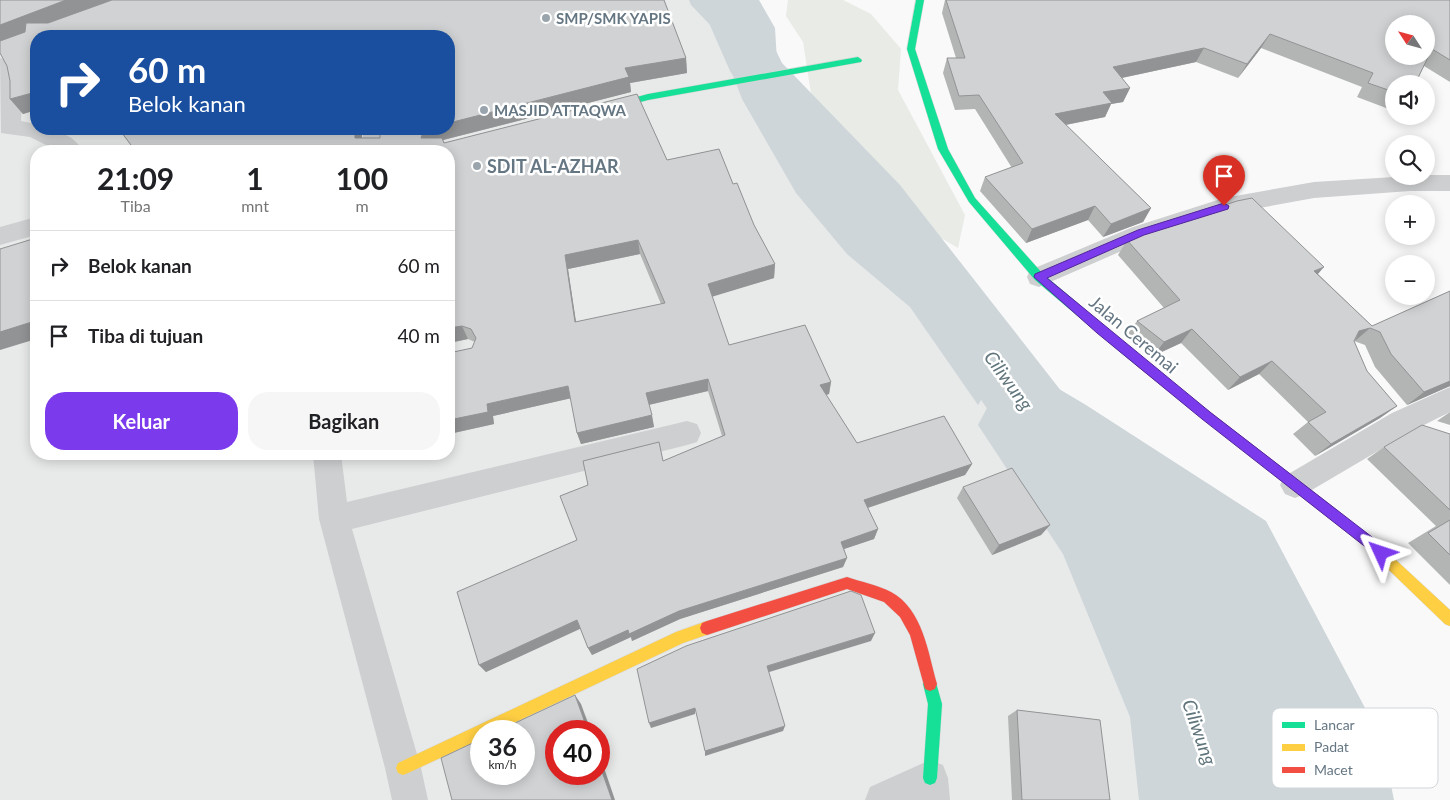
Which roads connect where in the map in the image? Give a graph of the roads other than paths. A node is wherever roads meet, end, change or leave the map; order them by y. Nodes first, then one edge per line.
1 (920, 0) edge
2 (3, 55) edge
3 (858, 60) dead end
4 (590, 113) edge
5 (4, 128) edge
6 (30, 129) edge
7 (46, 135) edge
8 (66, 145) edge
9 (1450, 183) edge
10 (30, 228) edge
11 (0, 236) edge
12 (1039, 277) junction
13 (1450, 399) edge
14 (1394, 412) junction
15 (1432, 432) edge
16 (688, 433) dead end
17 (328, 460) edge
18 (1295, 485) junction
19 (334, 519) junction
20 (1450, 619) edge
21 (403, 768) junction
22 (931, 789) edge
23 (410, 800) edge
24 (883, 800) edge

1 - 12 street, Jalan Ceremai
2 - 5 street
3 - 4 street
5 - 6 street
7 - 8 street
9 - 12 street
10 - 11 street
12 - 18 street, Jalan Ceremai
13 - 14 street
14 - 15 street
14 - 18 street
16 - 19 street
17 - 19 street
18 - 20 street, Jalan Ceremai
19 - 21 street
21 - 22 street
21 - 23 street
22 - 24 street

